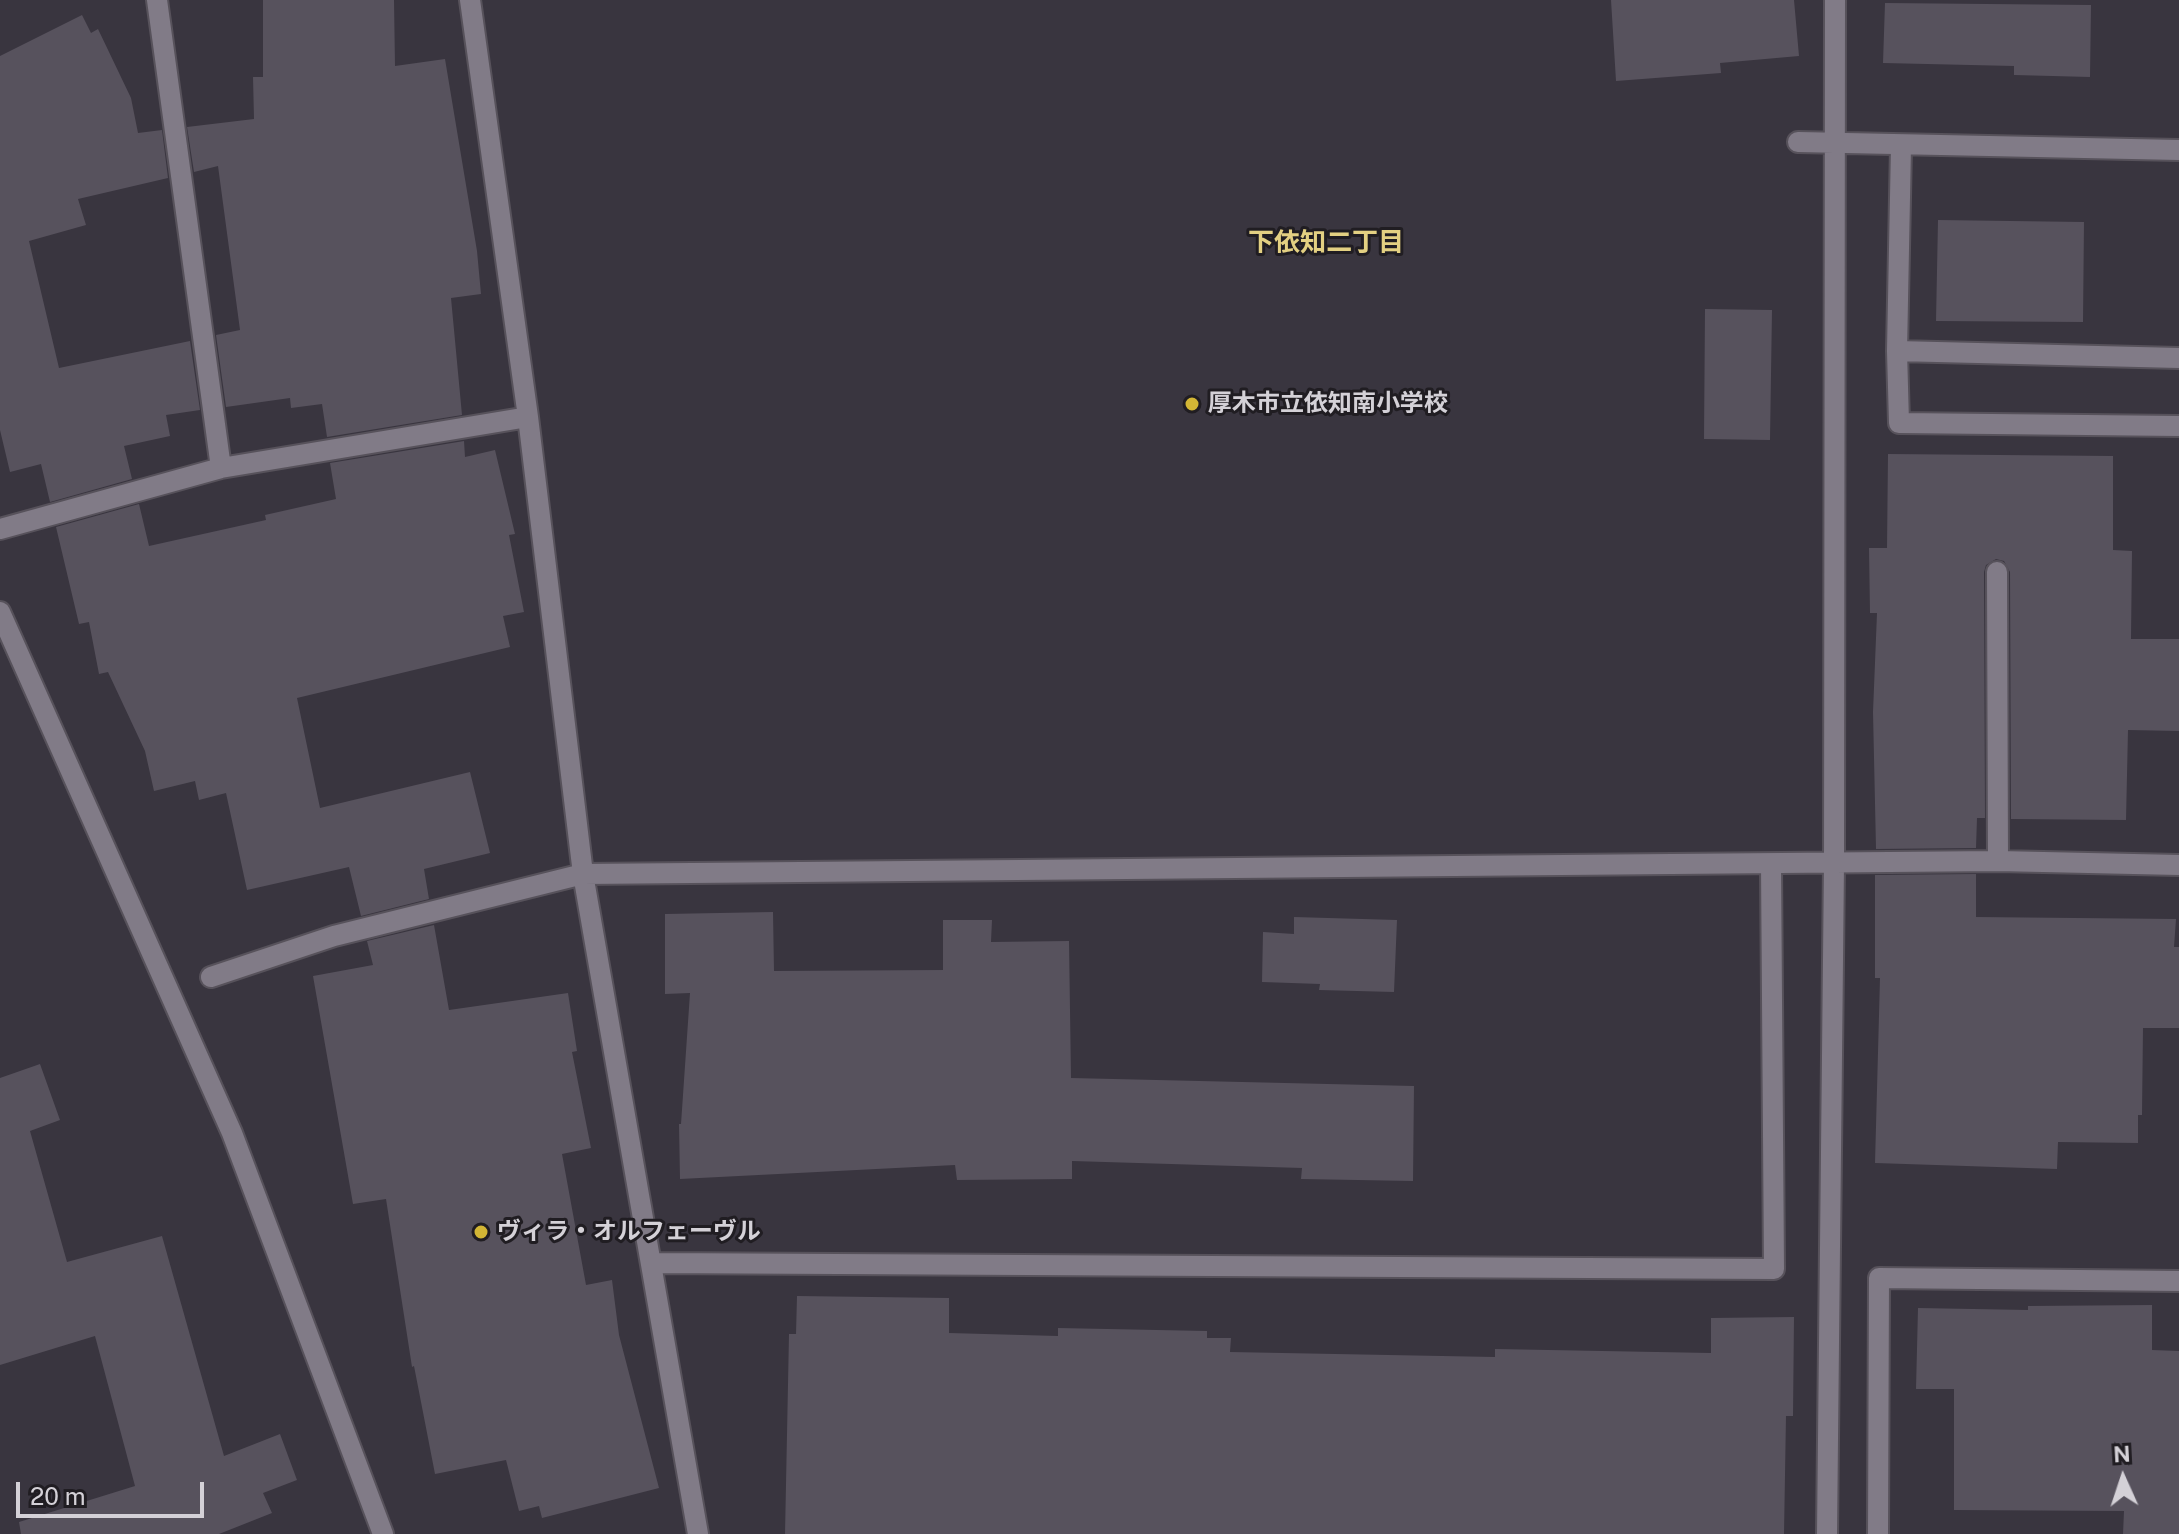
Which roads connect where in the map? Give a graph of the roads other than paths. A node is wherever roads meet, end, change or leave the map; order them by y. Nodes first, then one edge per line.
1 (157, 0) edge
2 (470, 0) edge
3 (1835, 0) edge
4 (1798, 142) dead end
5 (1837, 142) junction
6 (1901, 146) junction
7 (2179, 150) edge
8 (1897, 351) junction
9 (2179, 358) edge
10 (528, 417) junction
11 (2179, 426) edge
12 (221, 468) junction
13 (0, 529) edge
14 (1997, 572) dead end
15 (0, 612) edge
16 (1998, 861) junction
17 (1771, 864) junction
18 (1834, 864) junction
19 (2179, 865) edge
20 (583, 874) junction
21 (211, 977) dead end
22 (651, 1263) junction
23 (2179, 1281) edge
24 (383, 1534) edge
25 (698, 1534) edge
26 (1827, 1534) edge
27 (1878, 1534) edge

1 - 12 street
2 - 10 street
3 - 5 street
4 - 5 street
5 - 6 street
5 - 18 street
6 - 7 street
6 - 8 street
8 - 9 street
8 - 11 street
10 - 12 street
10 - 20 street
12 - 13 street
14 - 16 street
15 - 24 street
16 - 18 street
16 - 19 street
17 - 18 street
17 - 20 street
17 - 22 street
18 - 26 street
20 - 21 street
20 - 22 street
22 - 25 street
23 - 27 street

